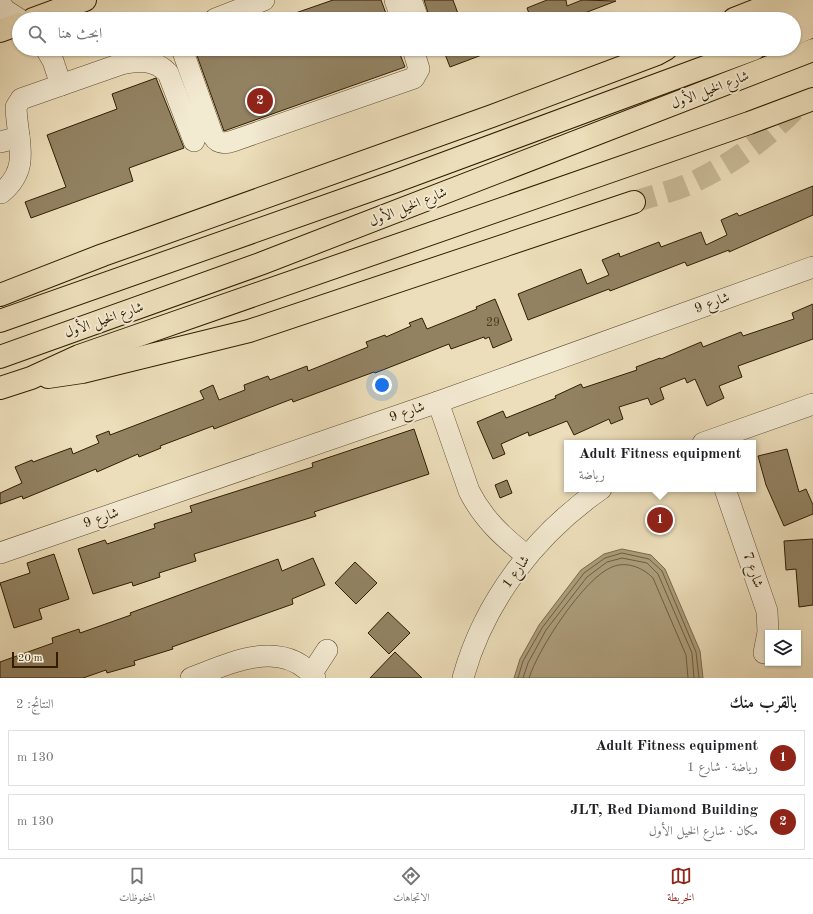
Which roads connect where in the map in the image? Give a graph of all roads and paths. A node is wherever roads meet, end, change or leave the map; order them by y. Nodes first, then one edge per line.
1 (264, 0) edge
2 (395, 0) edge
3 (412, 0) edge
4 (782, 0) edge
5 (0, 3) edge
6 (813, 4) edge
7 (75, 8) edge
8 (60, 12) edge
9 (232, 12) edge
10 (399, 12) edge
11 (416, 12) edge
12 (752, 12) edge
13 (792, 12) edge
14 (11, 25) edge
15 (813, 26) edge
16 (801, 31) edge
17 (813, 50) edge
18 (801, 55) edge
19 (50, 56) edge
20 (62, 56) edge
21 (184, 56) edge
22 (414, 56) edge
23 (650, 56) edge
24 (735, 56) edge
25 (798, 56) edge
26 (66, 83) junction
27 (813, 99) edge
28 (9, 101) edge
29 (9, 140) edge
30 (194, 141) dead end
31 (1, 193) dead end
32 (634, 202) tunnel mouth
33 (813, 267) edge
34 (0, 295) edge
35 (0, 321) edge
36 (0, 357) edge
37 (31, 378) junction
38 (0, 388) edge
39 (438, 402) junction
40 (813, 404) edge
41 (713, 440) edge
42 (597, 492) edge
43 (726, 492) edge
44 (0, 553) edge
45 (527, 556) junction
46 (327, 650) dead end
47 (764, 652) dead end
48 (314, 676) edge
49 (191, 678) edge
50 (463, 678) edge

1 - 9 street
2 - 10 street
3 - 11 street
4 - 12 main road
5 - 14 street
6 - 13 main road
7 - 8 main road
15 - 16 main road
17 - 18 main road, شارع الخيل الأول
19 - 26 street
20 - 26 street
21 - 22 street
23 - 34 main road
24 - 35 main road, شارع الخيل الأول
25 - 36 main road, شارع الخيل الأول
26 - 28 street
26 - 30 street
27 - 37 main road
28 - 29 street
29 - 31 street
32 - 37 main road
33 - 39 street, شارع 9
37 - 38 main road
39 - 44 street, شارع 9
39 - 45 street
40 - 41 street
42 - 45 street, شارع 1
43 - 47 street, شارع 7
45 - 50 street, شارع 1
46 - 48 street
48 - 49 street

